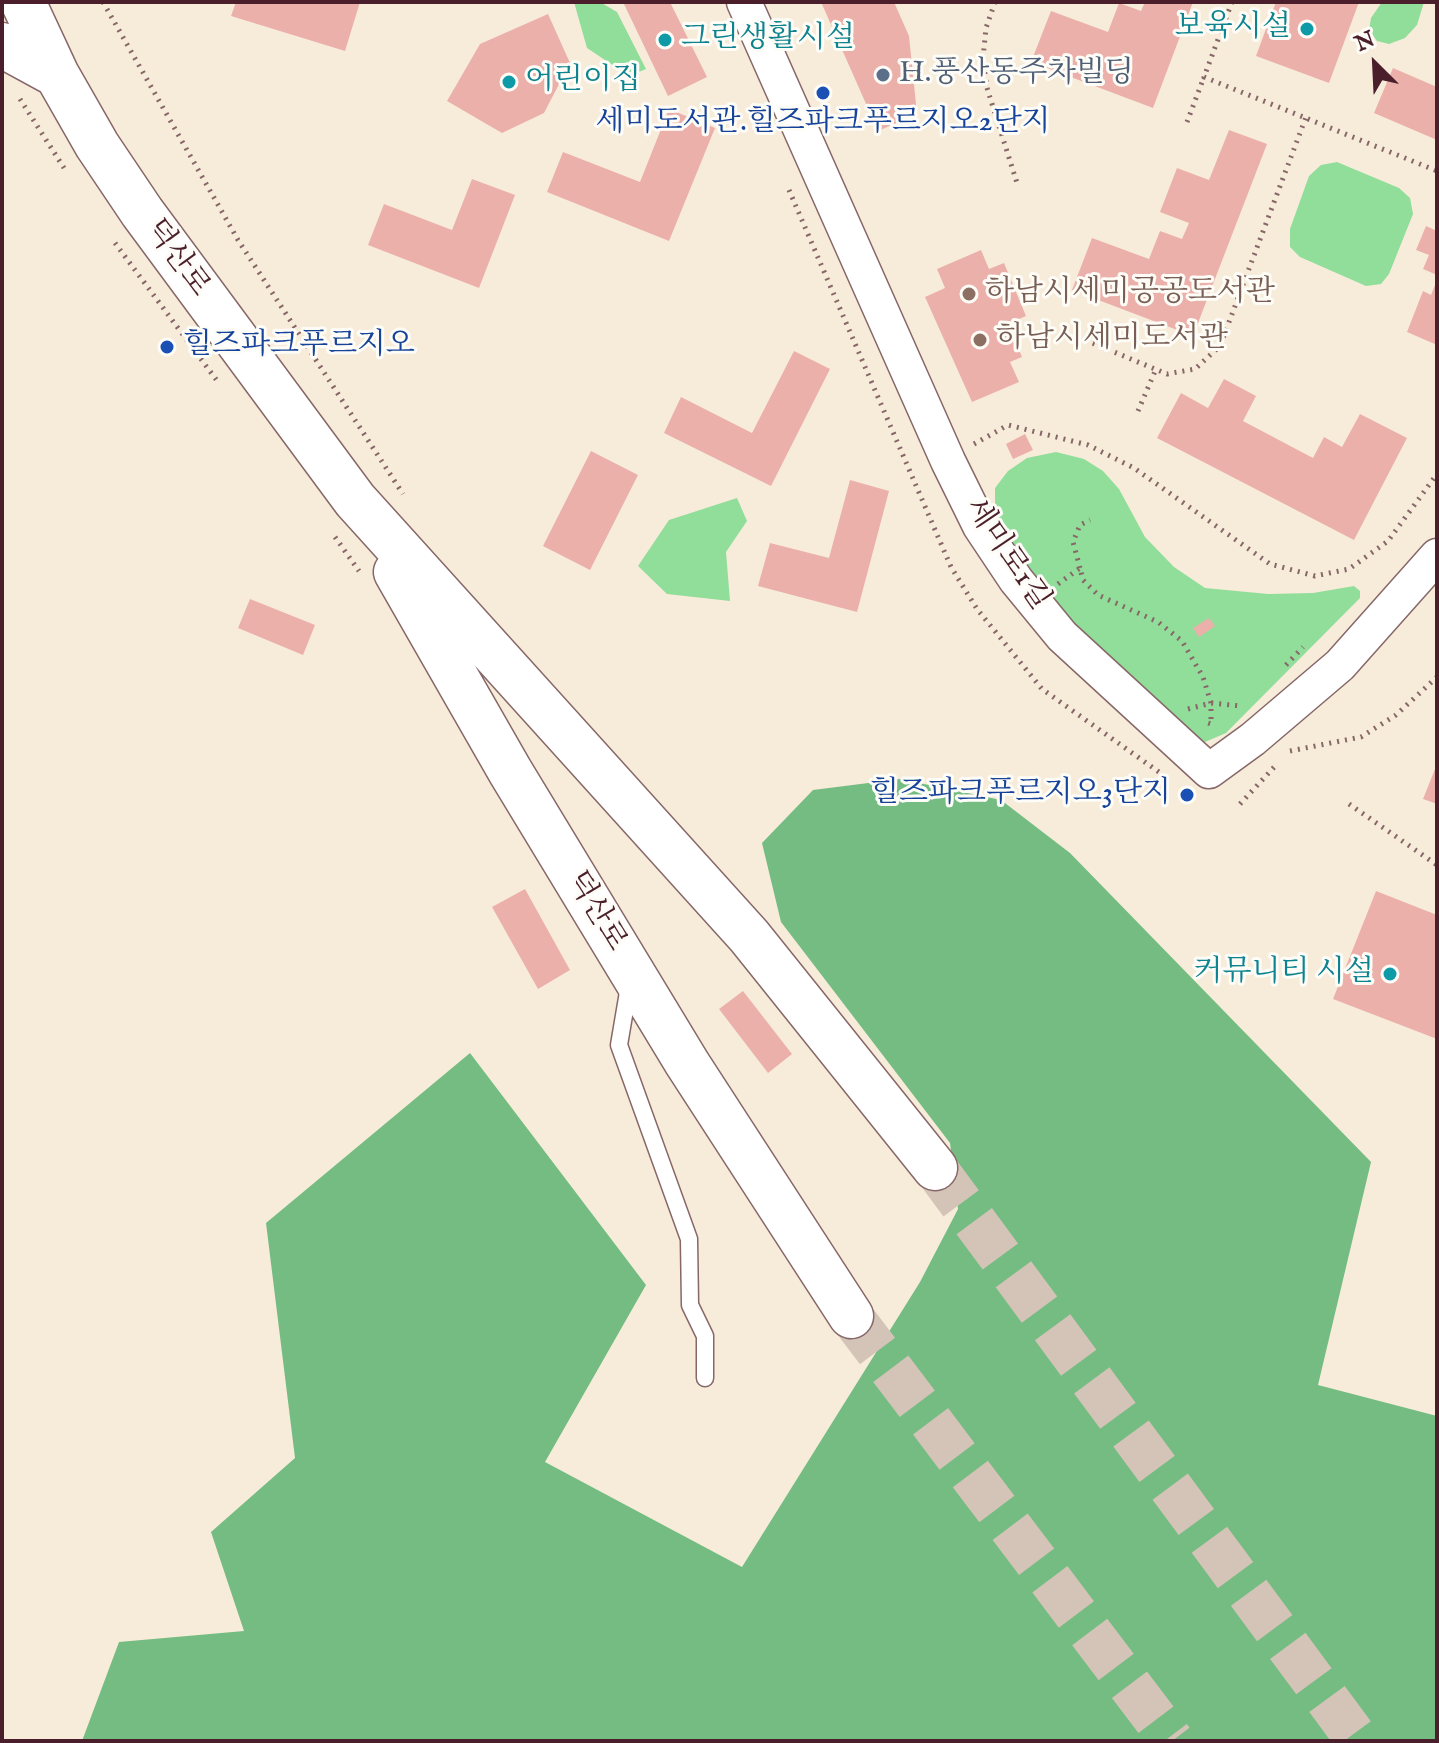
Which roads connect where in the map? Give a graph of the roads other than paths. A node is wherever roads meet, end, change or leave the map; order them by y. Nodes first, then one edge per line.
1 (23, 2) edge
2 (744, 2) edge
3 (2, 45) edge
4 (57, 75) junction
5 (355, 500) junction
6 (1437, 556) edge
7 (632, 972) junction
8 (935, 1168) tunnel mouth
9 (851, 1316) tunnel mouth
10 (705, 1378) dead end

1 - 4 main road, 덕산로
2 - 6 street, 세미로1길
3 - 4 main road
4 - 5 main road, 덕산로
5 - 7 main road, 덕산로
5 - 8 main road, 덕산로
7 - 9 main road, 덕산로
7 - 10 lane

